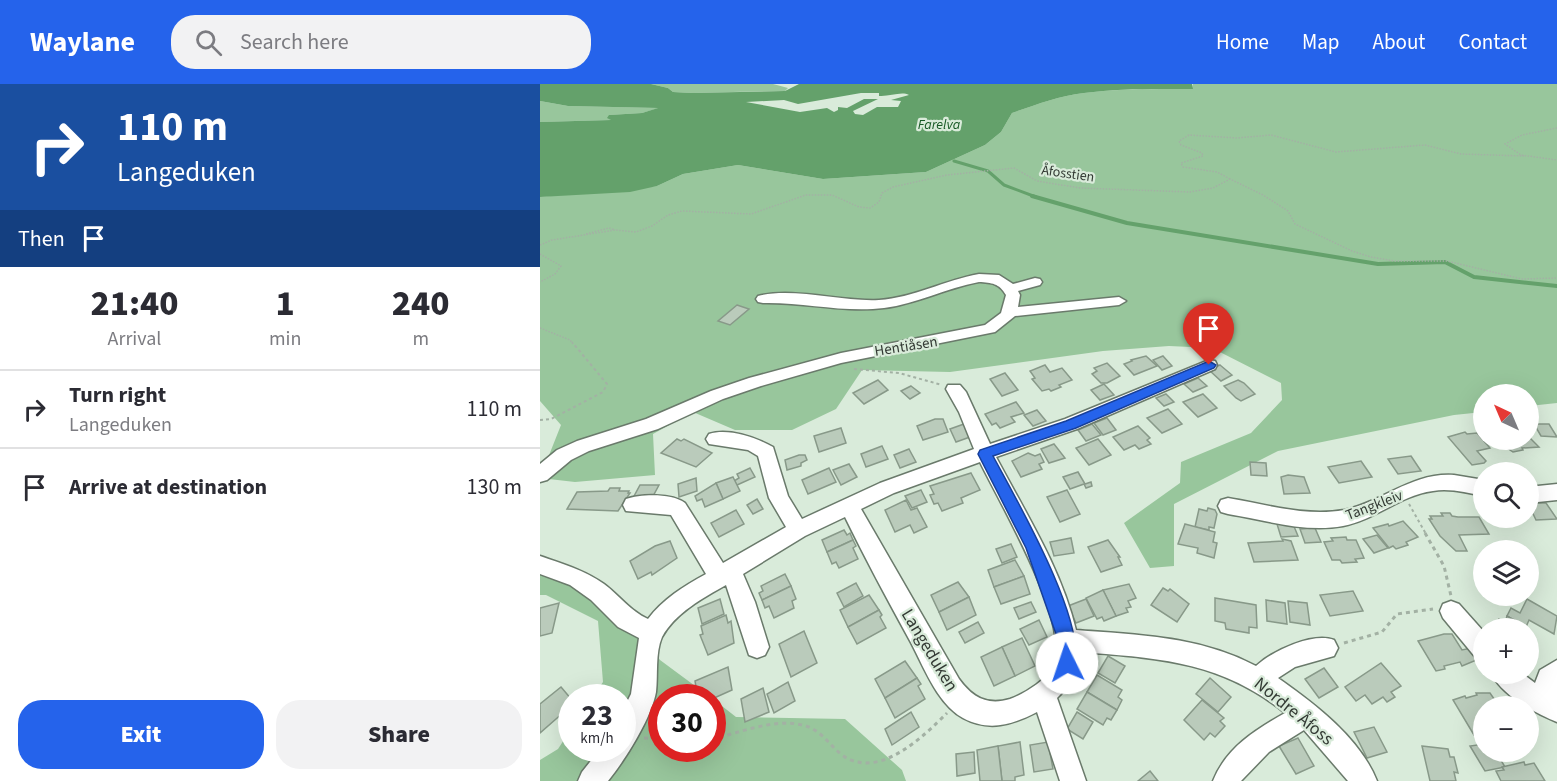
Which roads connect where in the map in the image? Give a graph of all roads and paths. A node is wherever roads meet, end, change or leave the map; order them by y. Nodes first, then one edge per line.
1 (1557, 128) edge
2 (1524, 156) junction
3 (1557, 160) edge
4 (1230, 178) junction
5 (540, 245) edge
6 (540, 254) edge
7 (1557, 278) edge
8 (540, 282) edge
9 (1035, 282) dead end
10 (1011, 289) junction
11 (764, 299) dead end
12 (1119, 301) dead end
13 (1009, 312) junction
14 (540, 328) edge
15 (1209, 365) dead end
16 (851, 368) dead end
17 (954, 388) joint
18 (540, 420) edge
19 (715, 439) dead end
20 (985, 454) junction
21 (540, 475) edge
22 (1473, 487) edge
23 (1557, 492) edge
24 (1402, 494) junction
25 (1539, 494) edge
26 (633, 505) dead end
27 (849, 506) junction
28 (1228, 506) dead end
29 (798, 530) junction
30 (540, 565) edge
31 (725, 573) junction
32 (1451, 611) junction
33 (652, 633) junction
34 (1473, 637) edge
35 (1067, 640) junction
36 (757, 647) dead end
37 (1326, 648) joint
38 (1557, 672) edge
39 (1259, 680) junction
40 (1518, 684) edge
41 (1042, 694) junction
42 (960, 699) junction
43 (1549, 706) edge
44 (636, 712) edge
45 (1305, 716) junction
46 (726, 737) edge
47 (607, 762) edge
48 (591, 781) edge
49 (1073, 781) edge
50 (1226, 781) edge
51 (1364, 781) edge

1 - 2 path
2 - 3 path
2 - 4 path
4 - 5 path, Åfosstien
4 - 7 path
6 - 8 path
9 - 10 street
10 - 11 street
10 - 13 street
12 - 13 street
13 - 21 street, Hentiåsen
14 - 18 path
15 - 20 street
16 - 17 path
17 - 20 street, Langeduken
19 - 29 street
20 - 27 street
20 - 35 street, Langeduken
22 - 24 street, Tangkleiv
23 - 25 street
24 - 28 street, Tangkleiv
24 - 32 path
26 - 31 street
27 - 29 street
27 - 42 street, Langeduken
29 - 31 street
30 - 33 street
31 - 33 street
31 - 36 street
32 - 34 street
32 - 37 path
33 - 44 street
35 - 39 street, Nordre Åfoss
35 - 41 street, Langeduken
37 - 39 street
38 - 43 street
39 - 45 street, Nordre Åfoss
40 - 43 street
41 - 42 street, Langeduken
41 - 49 street
42 - 46 path
45 - 50 street
45 - 51 street, Nordre Åfoss
47 - 48 street

